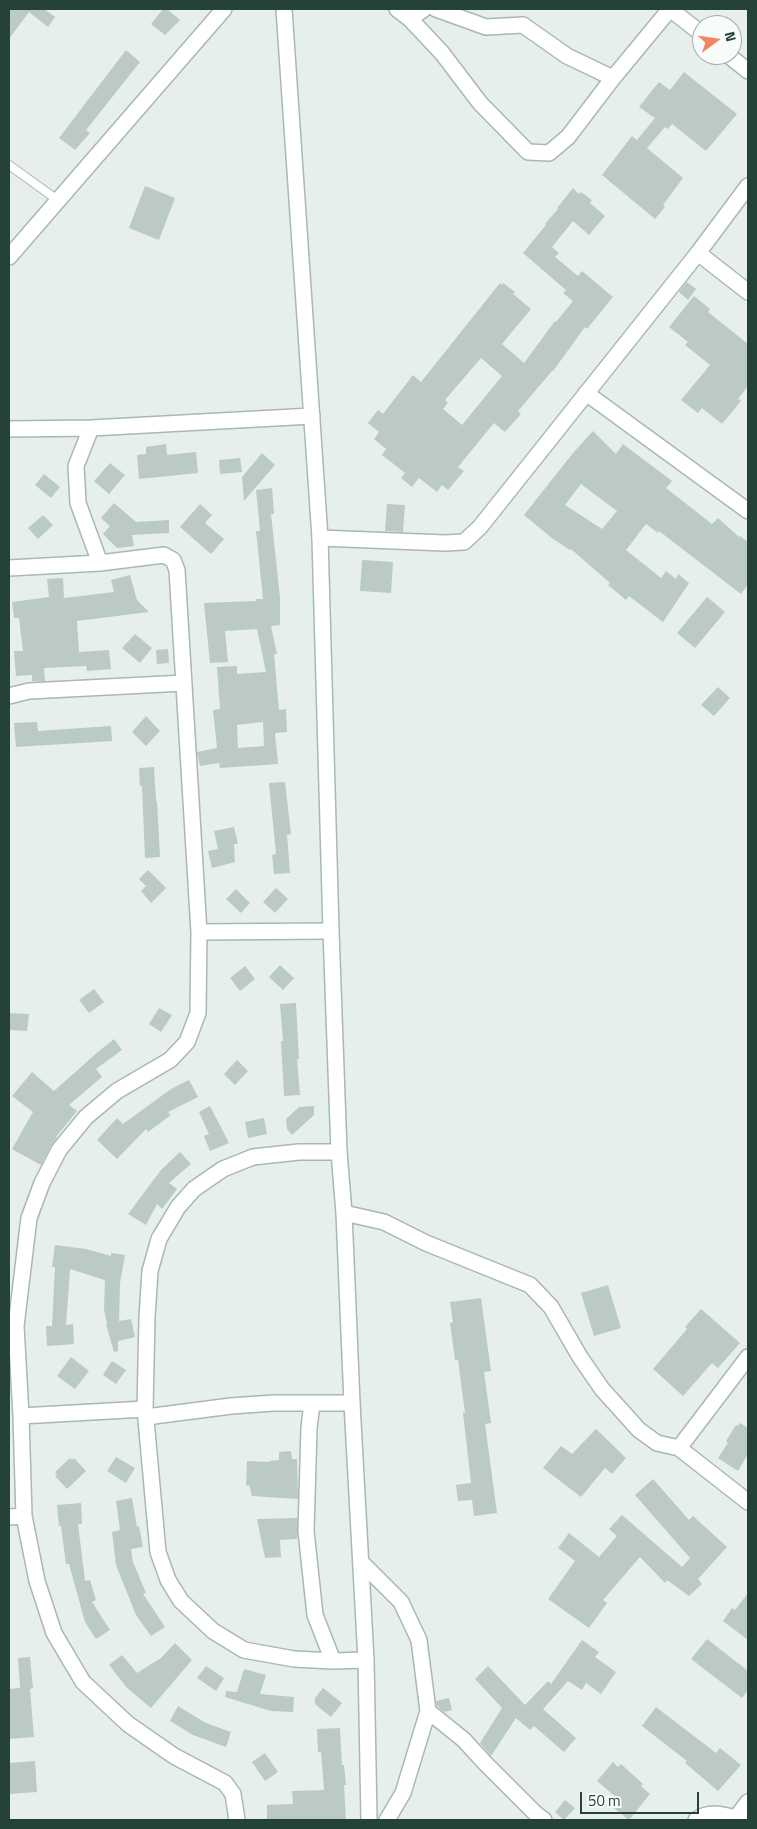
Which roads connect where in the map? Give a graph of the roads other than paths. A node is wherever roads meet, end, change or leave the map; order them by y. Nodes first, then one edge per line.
1 (224, 9) edge
2 (284, 9) edge
3 (397, 9) edge
4 (424, 9) edge
5 (436, 9) edge
6 (670, 9) edge
7 (410, 19) junction
8 (692, 26) edge
9 (613, 78) junction
10 (9, 165) edge
11 (748, 186) edge
12 (59, 201) junction
13 (698, 253) junction
14 (9, 258) edge
15 (748, 292) edge
16 (586, 393) junction
17 (312, 416) junction
18 (91, 428) junction
19 (9, 429) edge
20 (748, 511) edge
21 (320, 538) junction
22 (100, 563) junction
23 (9, 568) edge
24 (184, 683) junction
25 (9, 696) edge
26 (331, 931) junction
27 (199, 932) junction
28 (339, 1152) junction
29 (344, 1213) junction
30 (12, 1326) edge
31 (748, 1358) edge
32 (312, 1403) junction
33 (352, 1403) junction
34 (146, 1413) junction
35 (21, 1416) junction
36 (679, 1448) junction
37 (748, 1502) edge
38 (24, 1516) junction
39 (9, 1517) edge
40 (361, 1562) junction
41 (366, 1660) junction
42 (333, 1661) junction
43 (428, 1711) junction
44 (748, 1802) edge
45 (738, 1819) edge
46 (237, 1820) edge
47 (369, 1820) edge
48 (387, 1820) edge
49 (544, 1820) edge
50 (696, 1820) edge

1 - 12 street
2 - 17 street
3 - 7 street
4 - 7 street
5 - 9 street
6 - 8 street
6 - 9 street
7 - 9 street
10 - 12 lane
11 - 13 street
12 - 14 street
13 - 15 street
13 - 16 street
16 - 20 street
16 - 21 street
17 - 18 street
17 - 21 street
18 - 19 street
18 - 22 street
21 - 26 street
22 - 23 street
22 - 24 street
24 - 25 street
24 - 27 street
26 - 27 street
26 - 28 street
27 - 30 street
28 - 29 street
28 - 34 street
29 - 33 street
29 - 36 street
30 - 35 street
31 - 36 street
32 - 33 street
32 - 34 street
32 - 42 street
33 - 40 street
34 - 35 street
34 - 42 street
35 - 38 street
36 - 37 street
38 - 39 street
38 - 46 street
40 - 41 street
40 - 43 street
41 - 42 street
41 - 47 street
43 - 48 street
43 - 49 street
44 - 45 street
45 - 50 street

